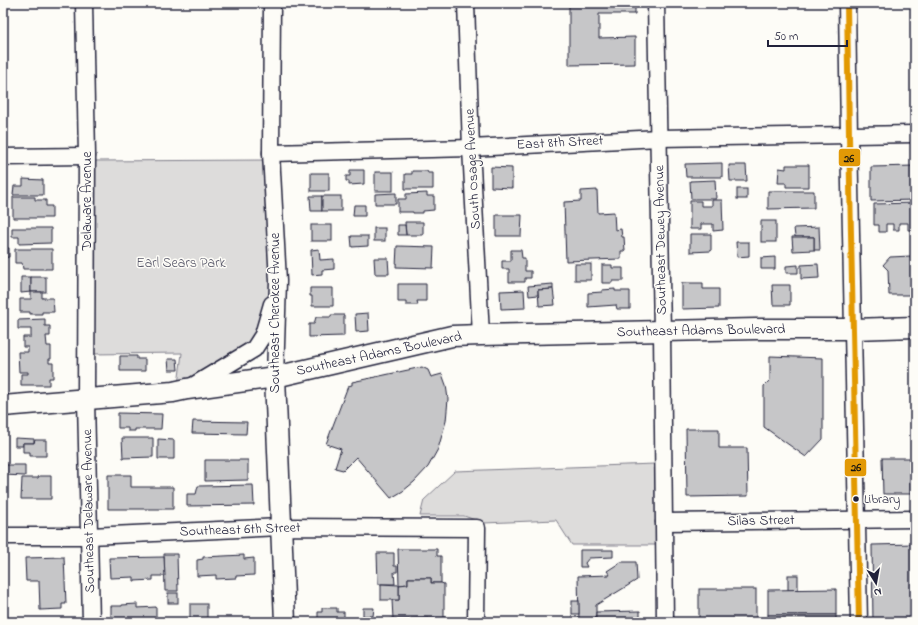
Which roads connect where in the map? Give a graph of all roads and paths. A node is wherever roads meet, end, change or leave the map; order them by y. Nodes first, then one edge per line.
1 (84, 3) edge
2 (272, 3) edge
3 (466, 3) edge
4 (656, 3) edge
5 (848, 3) edge
6 (915, 134) edge
7 (849, 136) junction
8 (659, 138) junction
9 (471, 148) junction
10 (271, 153) junction
11 (87, 156) junction
12 (3, 157) edge
13 (278, 281) junction
14 (915, 327) edge
15 (854, 329) junction
16 (662, 332) junction
17 (481, 335) junction
18 (275, 377) junction
19 (187, 389) junction
20 (86, 400) junction
21 (3, 406) edge
22 (857, 520) junction
23 (915, 520) edge
24 (664, 522) junction
25 (280, 527) junction
26 (3, 536) edge
27 (90, 536) junction
28 (91, 622) edge
29 (284, 622) edge
30 (476, 622) edge
31 (665, 622) edge
32 (859, 622) edge

1 - 11 street, Delaware Avenue
2 - 10 street, Southeast Cherokee Avenue
3 - 9 street, South Osage Avenue
4 - 8 street, Southeast Dewey Avenue
5 - 7 street
6 - 7 street, East 8th Street
7 - 8 street, East 8th Street
7 - 15 street
8 - 9 street, East 8th Street
8 - 16 street, Southeast Dewey Avenue
9 - 10 street, East 8th Street
9 - 17 street, South Osage Avenue
10 - 13 street, Southeast Cherokee Avenue
11 - 12 street
11 - 20 street, Delaware Avenue
13 - 18 street, Southeast Cherokee Avenue
13 - 19 street
14 - 15 main road, Southeast Adams Boulevard
15 - 16 main road, Southeast Adams Boulevard
15 - 22 street
16 - 17 main road, Southeast Adams Boulevard
16 - 24 street, Southeast Dewey Avenue
17 - 18 main road, Southeast Adams Boulevard
18 - 19 main road, Southeast Adams Boulevard
18 - 25 main road, Southeast Cherokee Avenue
19 - 20 main road, Southeast Adams Boulevard
20 - 21 main road, Southeast Adams Boulevard
20 - 27 street, Southeast Delaware Avenue
22 - 23 street, Silas Street
22 - 24 street, Silas Street
22 - 32 street
24 - 31 street, Southeast Dewey Avenue
25 - 27 street, Southeast 6th Street
25 - 29 main road, Southeast Cherokee Avenue
25 - 30 street, Southeast 6th Street
26 - 27 street, Southeast 6th Street
27 - 28 street, Southeast Delaware Avenue

